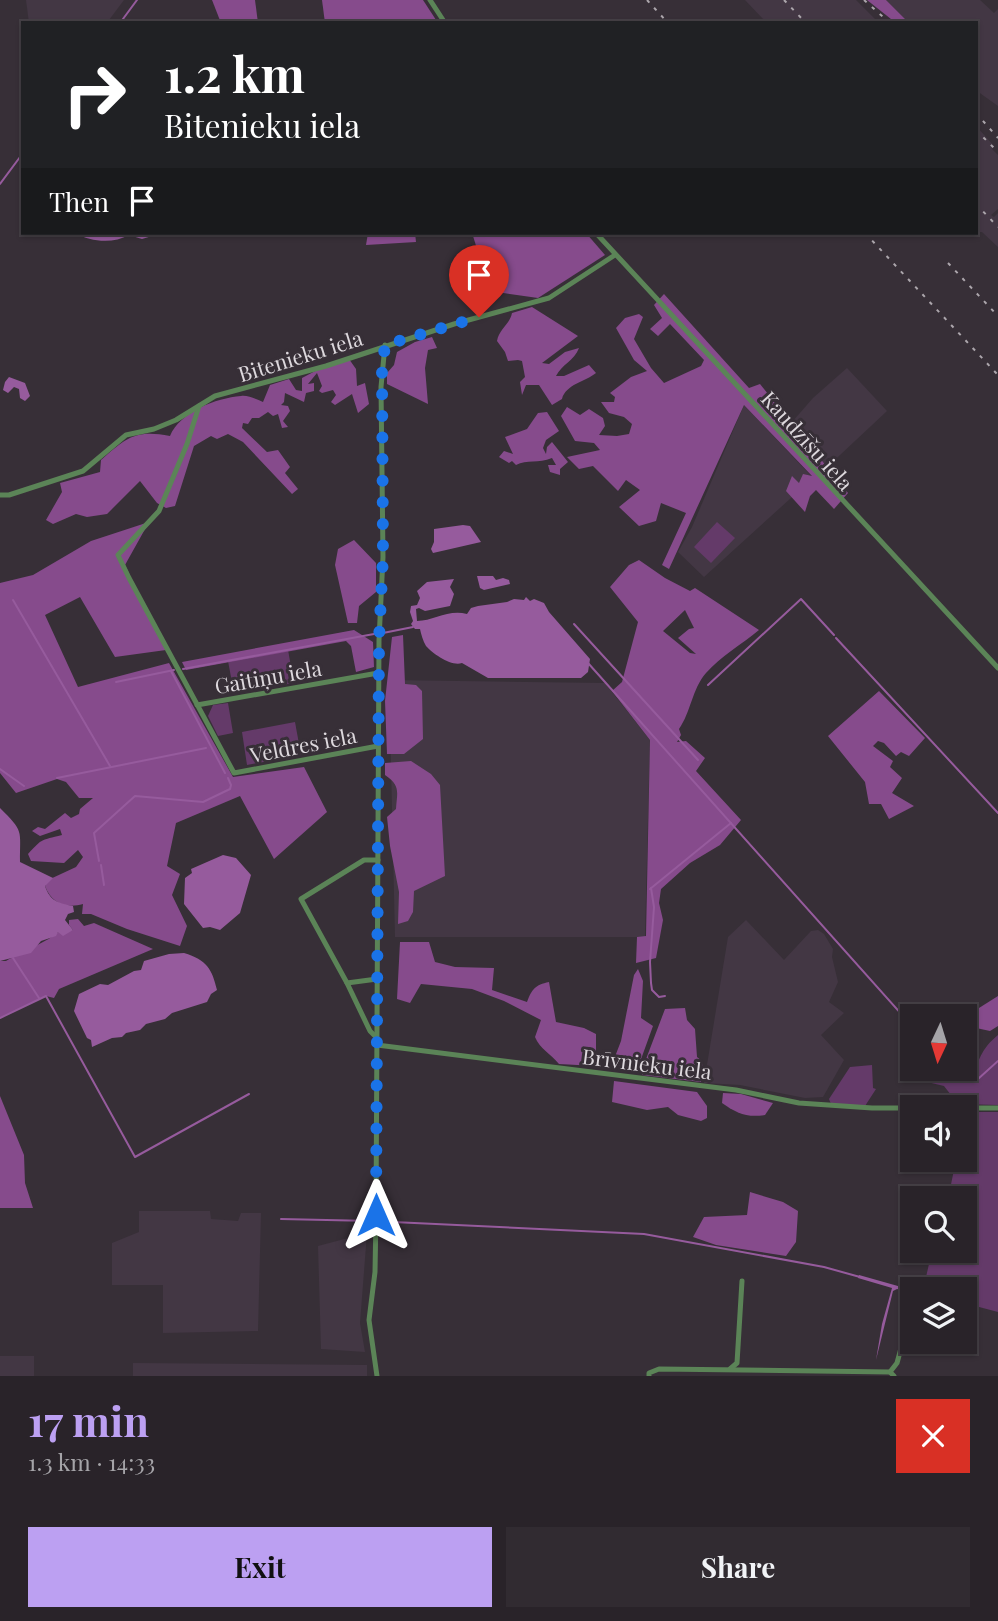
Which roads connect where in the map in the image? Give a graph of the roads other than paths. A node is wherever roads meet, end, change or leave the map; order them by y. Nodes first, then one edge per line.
1 (430, 0) edge
2 (444, 21) edge
3 (598, 235) edge
4 (615, 255) junction
5 (385, 345) junction
6 (199, 406) junction
7 (0, 495) edge
8 (998, 668) edge
9 (378, 673) junction
10 (197, 705) junction
11 (378, 746) junction
12 (234, 773) joint
13 (378, 860) junction
14 (377, 979) junction
15 (347, 983) junction
16 (377, 1042) junction
17 (900, 1108) edge
18 (977, 1108) edge
19 (998, 1108) edge
20 (742, 1281) dead end
21 (900, 1352) edge
22 (727, 1371) junction
23 (892, 1374) edge
24 (377, 1376) edge
25 (649, 1376) edge

1 - 2 street
3 - 4 street, Kaudzīšu iela
4 - 5 street, Bitenieku iela
4 - 8 street, Kaudzīšu iela
5 - 6 street, Bitenieku iela
5 - 9 street
6 - 7 street, Bitenieku iela
6 - 10 street
9 - 10 street, Gaitiņu iela
9 - 11 street
10 - 12 street, Gaitiņu iela
11 - 12 street, Veldres iela
11 - 13 street
13 - 14 street
13 - 15 street
14 - 15 street
14 - 16 street
15 - 16 street
16 - 17 street, Brīvnieku iela
16 - 24 street
18 - 19 street, Brīvnieku iela
20 - 22 street
21 - 23 street
22 - 23 street
22 - 25 street

